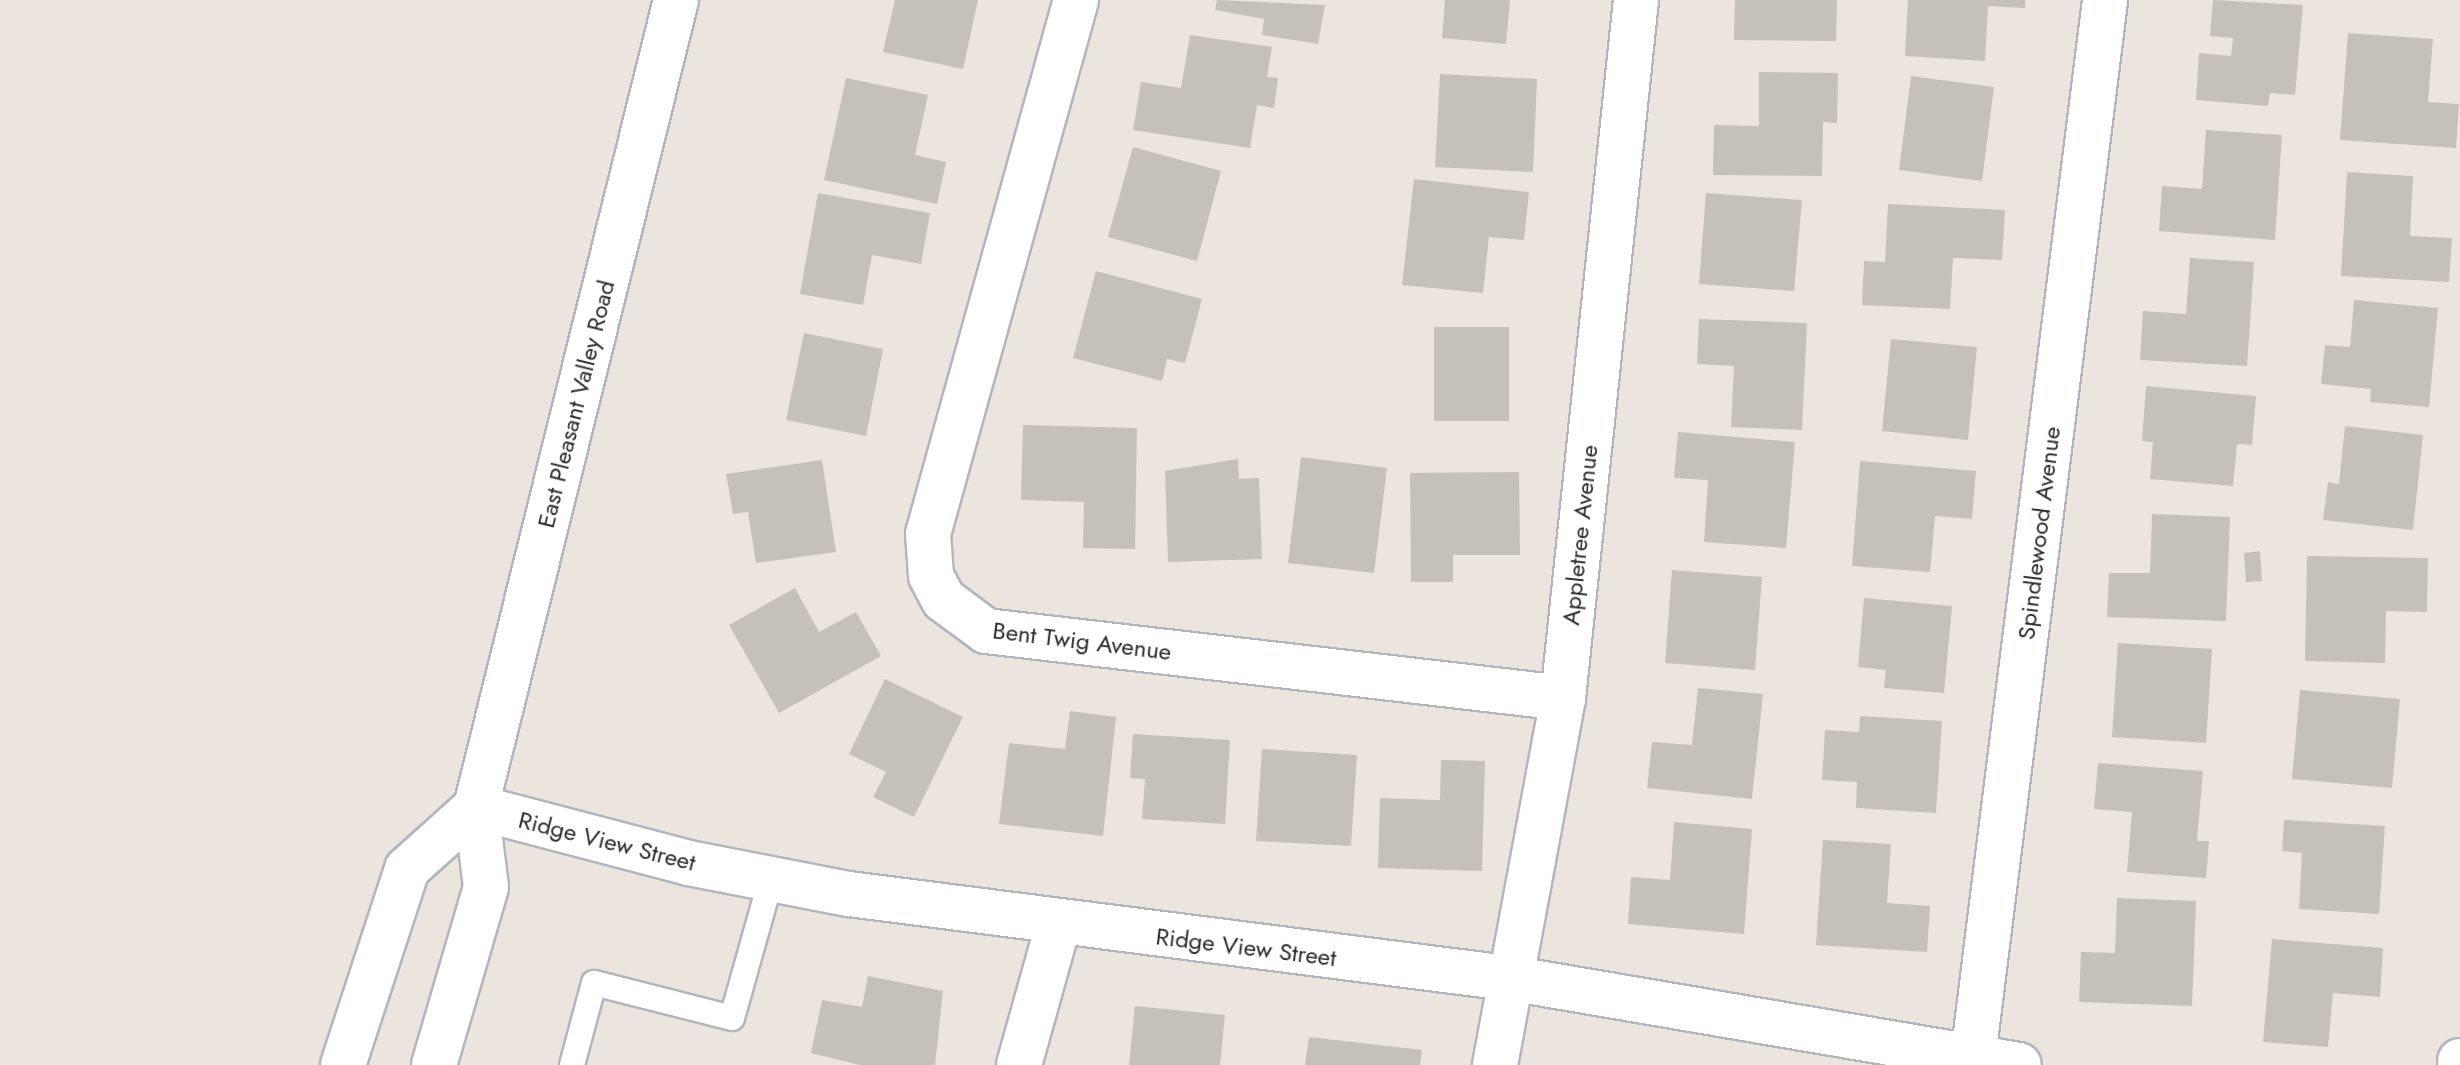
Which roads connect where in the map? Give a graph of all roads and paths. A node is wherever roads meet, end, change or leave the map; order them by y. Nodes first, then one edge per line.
1 (676, 0) edge
2 (1076, 0) edge
3 (1636, 0) edge
4 (2105, 0) edge
5 (1563, 698) junction
6 (476, 807) junction
7 (771, 879) junction
8 (1058, 925) junction
9 (1515, 979) junction
10 (1973, 1061) edge
11 (343, 1065) edge
12 (434, 1065) edge
13 (572, 1065) edge
14 (1019, 1065) edge
15 (1495, 1065) edge
16 (2019, 1065) edge

1 - 6 street, East Pleasant Valley Road
2 - 5 street, Bent Twig Avenue
3 - 5 street, Appletree Avenue
4 - 10 street, Spindlewood Avenue
5 - 9 street, Appletree Avenue
6 - 7 street, Ridge View Street
6 - 11 street
6 - 12 street, East Pleasant Valley Road
7 - 8 street, Ridge View Street
7 - 13 lane
8 - 9 street, Ridge View Street
8 - 14 street
9 - 10 street, Ridge View Street
9 - 15 street, Appletree Avenue
10 - 16 street, Ridge View Street

